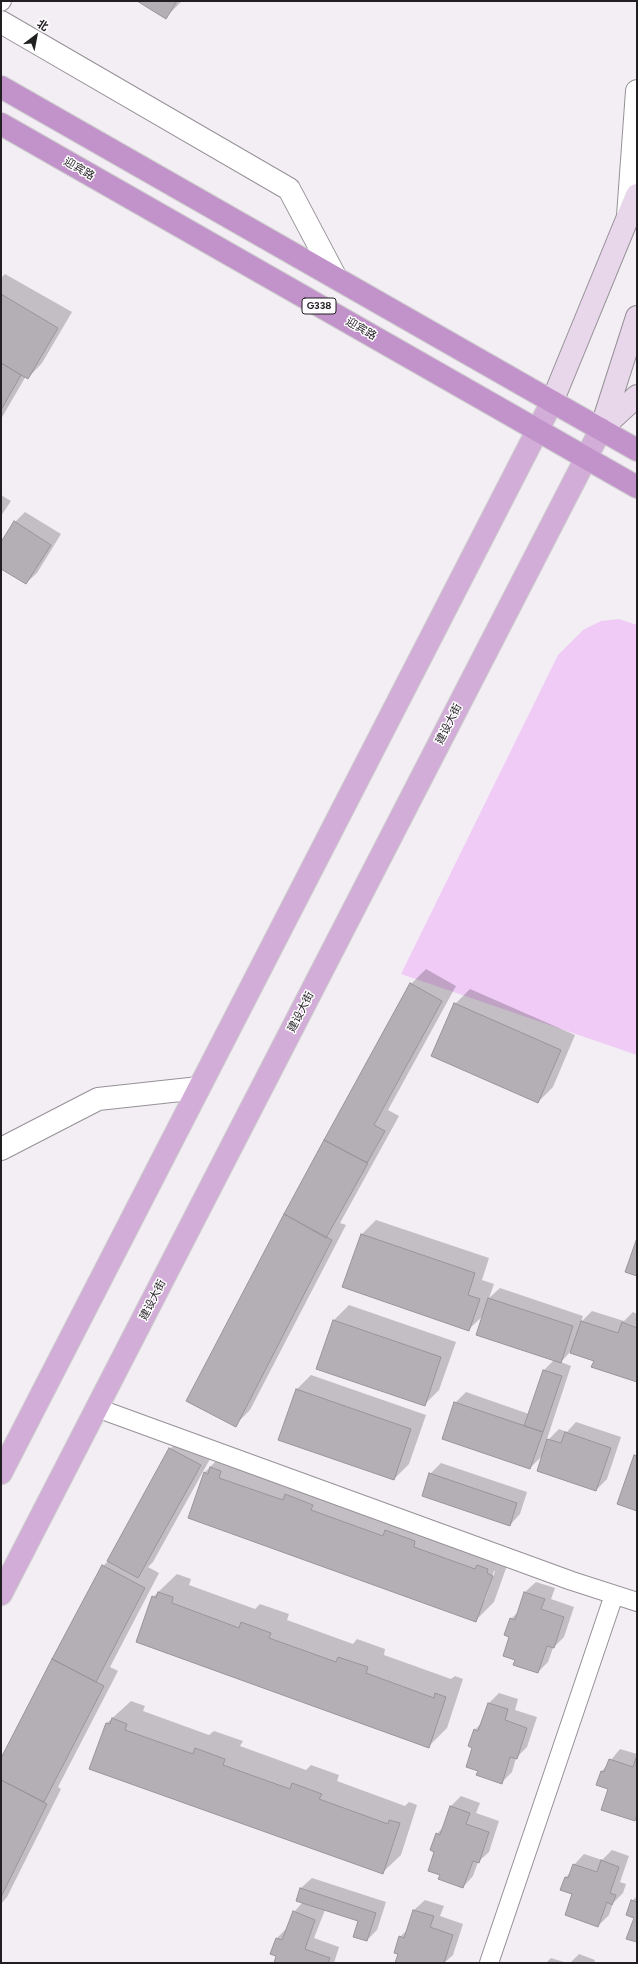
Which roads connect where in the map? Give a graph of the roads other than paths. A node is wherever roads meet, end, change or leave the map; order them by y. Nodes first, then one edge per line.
1 (1, 22) edge
2 (1, 87) edge
3 (637, 92) edge
4 (1, 124) edge
5 (637, 196) edge
6 (628, 218) junction
7 (336, 278) junction
8 (637, 317) edge
9 (637, 396) edge
10 (552, 402) junction
11 (601, 429) junction
12 (538, 430) junction
13 (637, 450) edge
14 (586, 458) junction
15 (637, 487) edge
16 (199, 1088) junction
17 (1, 1149) edge
18 (97, 1408) junction
19 (1, 1473) edge
20 (1, 1594) edge
21 (614, 1595) junction
22 (637, 1602) edge
23 (489, 1963) edge

1 - 7 street
2 - 7 highway
3 - 6 street
4 - 12 highway, 迎宾路 / G338
5 - 6 main road
6 - 10 main road
7 - 10 highway
8 - 11 main road
9 - 11 main road
10 - 11 highway
10 - 12 main road
11 - 13 highway
11 - 14 main road, 建设大街
12 - 14 highway, 迎宾路 / G338
12 - 16 main road
14 - 15 highway, 迎宾路 / G338
14 - 18 main road, 建设大街
16 - 17 street
16 - 19 main road
18 - 20 main road, 建设大街
18 - 21 lane
21 - 22 lane
21 - 23 lane

